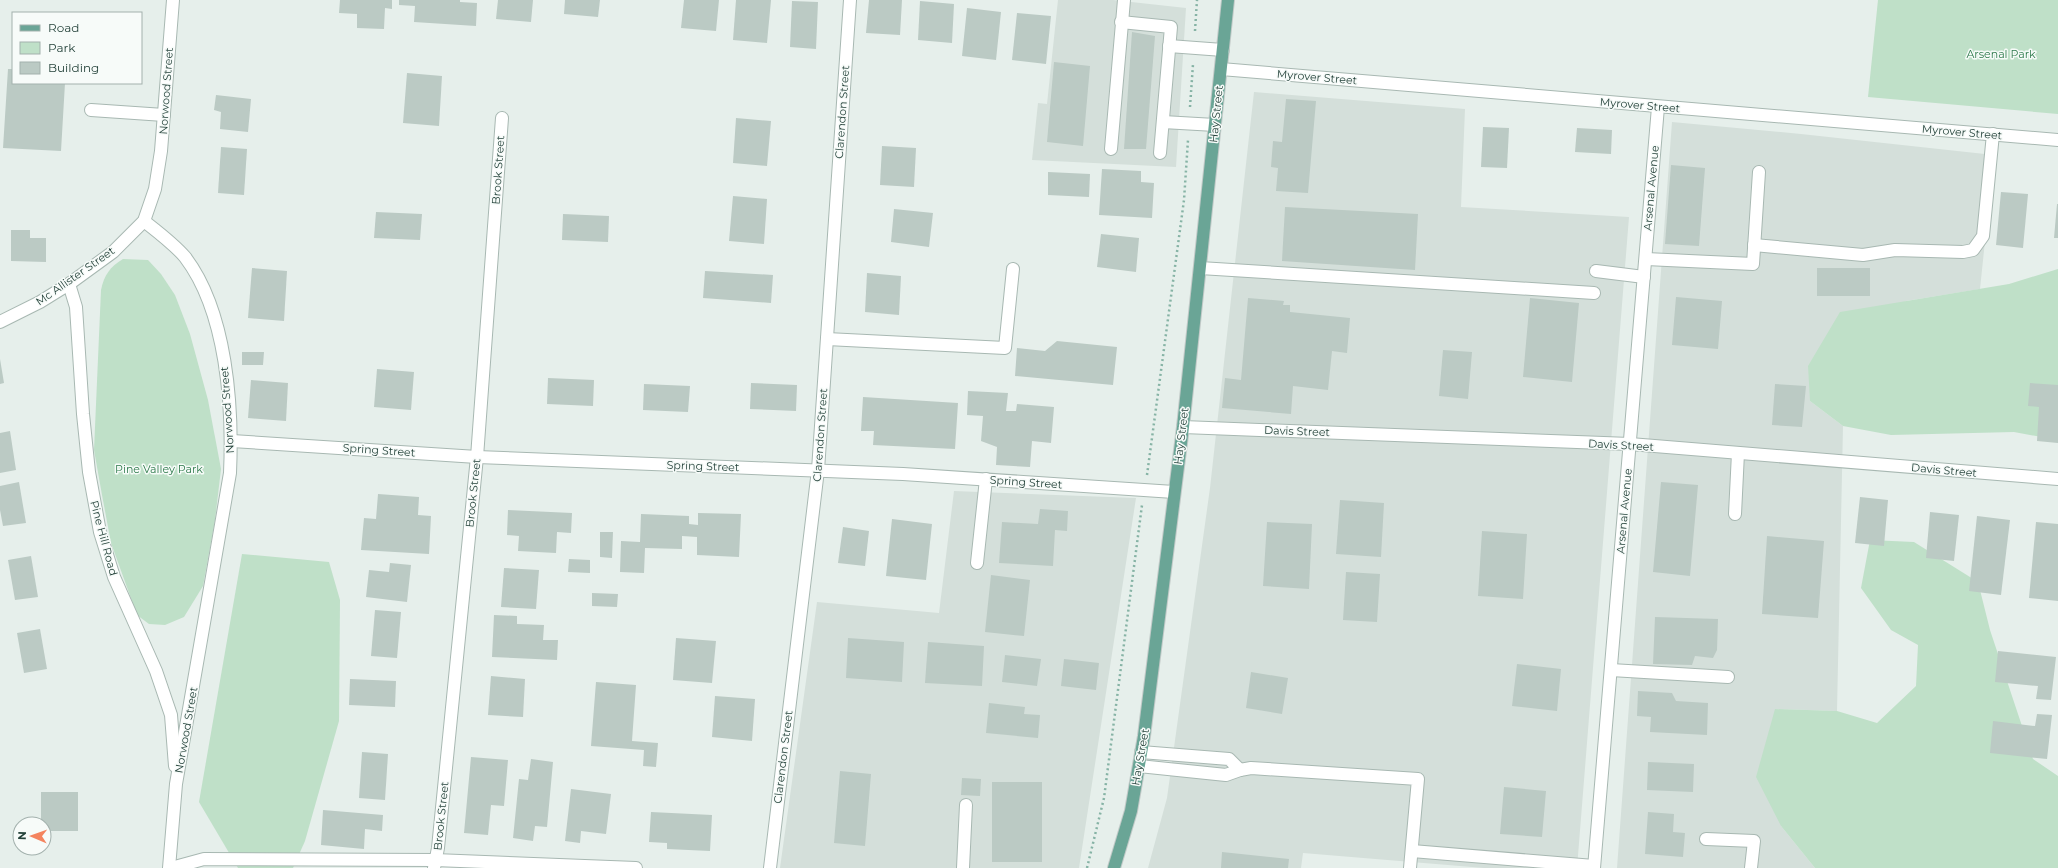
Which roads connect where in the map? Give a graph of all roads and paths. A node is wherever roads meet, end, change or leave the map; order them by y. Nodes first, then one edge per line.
1 (173, 0) edge
2 (850, 0) edge
3 (1124, 0) edge
4 (1198, 0) edge
5 (1228, 0) edge
6 (1121, 22) junction
7 (1169, 46) junction
8 (1194, 48) junction
9 (1223, 50) junction
10 (1221, 69) junction
11 (1658, 107) junction
12 (91, 110) dead end
13 (164, 115) junction
14 (502, 118) dead end
15 (1163, 122) junction
16 (1189, 124) junction
17 (1215, 126) junction
18 (1993, 134) junction
19 (2058, 140) edge
20 (1111, 149) dead end
21 (1160, 153) dead end
22 (1759, 172) dead end
23 (144, 221) junction
24 (1754, 245) junction
25 (1646, 259) junction
26 (1200, 268) junction
27 (1013, 269) dead end
28 (1596, 271) dead end
29 (1644, 276) junction
30 (69, 284) junction
31 (1594, 294) dead end
32 (0, 322) edge
33 (827, 339) junction
34 (1183, 427) junction
35 (232, 441) junction
36 (1630, 444) junction
37 (1738, 453) junction
38 (477, 457) junction
39 (818, 470) junction
40 (986, 479) junction
41 (2058, 479) edge
42 (1144, 490) junction
43 (1174, 492) junction
44 (1735, 514) dead end
45 (977, 563) dead end
46 (1611, 670) junction
47 (1728, 677) dead end
48 (1141, 752) junction
49 (1139, 766) junction
50 (1240, 770) junction
51 (176, 784) junction
52 (966, 805) dead end
53 (1706, 839) dead end
54 (1412, 851) junction
55 (435, 864) edge
56 (494, 865) edge
57 (1594, 867) edge
58 (170, 868) edge
59 (636, 868) edge
60 (770, 868) edge
61 (963, 868) edge
62 (1087, 868) edge
63 (1114, 868) edge
64 (1410, 868) edge
65 (1751, 868) edge

1 - 13 street, Norwood Street
2 - 33 street, Clarendon Street
3 - 6 street
4 - 8 path
5 - 9 main road, Hay Street
6 - 7 street
6 - 20 street
7 - 8 street
7 - 15 street
8 - 9 street
8 - 16 path
9 - 10 main road, Hay Street
10 - 11 street, Myrover Street
10 - 17 main road, Hay Street
11 - 18 street, Myrover Street
11 - 25 street, Arsenal Avenue
12 - 13 street
13 - 23 street, Norwood Street
14 - 38 street, Brook Street
15 - 16 street
15 - 21 street
16 - 17 street
16 - 42 path
17 - 26 main road, Hay Street
18 - 19 street, Myrover Street
18 - 24 street
22 - 24 street
23 - 30 street, Mc Allister Street
23 - 35 street, Norwood Street
24 - 25 street
25 - 29 street, Arsenal Avenue
26 - 31 street
26 - 34 main road, Hay Street
27 - 33 street
28 - 29 street
29 - 36 street, Arsenal Avenue
30 - 32 street, Mc Allister Street
30 - 51 street, Pine Hill Road
33 - 39 street, Clarendon Street
34 - 36 street, Davis Street
34 - 43 main road, Hay Street
35 - 38 street, Spring Street
35 - 51 street, Norwood Street
36 - 37 street, Davis Street
36 - 46 street, Arsenal Avenue
37 - 41 street, Davis Street
37 - 44 street
38 - 39 street, Spring Street
38 - 55 street, Brook Street
39 - 40 street, Spring Street
39 - 60 street, Clarendon Street
40 - 42 street, Spring Street
40 - 45 street
42 - 43 street, Spring Street
42 - 62 path
43 - 48 main road, Hay Street
46 - 47 street
46 - 57 street, Arsenal Avenue
48 - 49 main road, Hay Street
48 - 50 street
49 - 50 street
49 - 63 main road, Hay Street
50 - 54 street
51 - 58 street, Norwood Street
52 - 61 street
53 - 65 street
54 - 57 street
54 - 64 street
55 - 56 street
55 - 58 street
56 - 59 street

